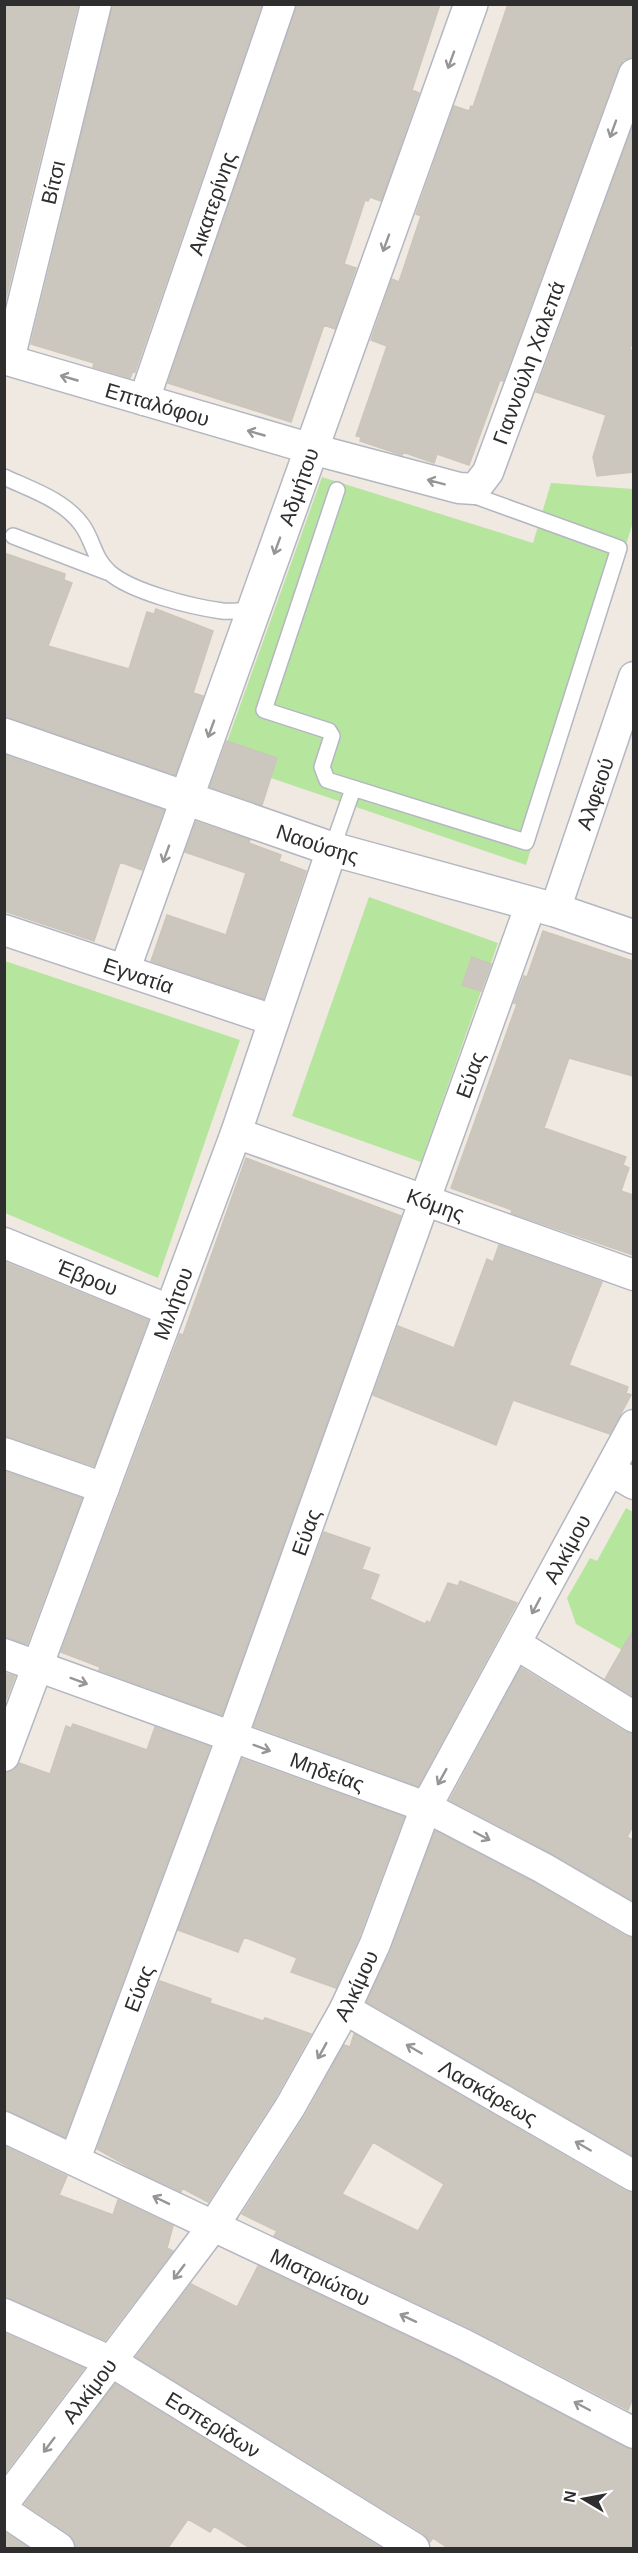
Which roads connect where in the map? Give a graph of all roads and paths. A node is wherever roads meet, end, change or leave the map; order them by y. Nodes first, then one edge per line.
1 (96, 4) edge
2 (280, 4) edge
3 (471, 4) edge
4 (633, 74) edge
5 (7, 360) edge
6 (144, 400) junction
7 (312, 449) junction
8 (4, 477) edge
9 (475, 489) junction
10 (337, 490) dead end
11 (13, 536) dead end
12 (110, 573) junction
13 (254, 610) junction
14 (633, 677) edge
15 (4, 735) edge
16 (353, 789) junction
17 (186, 799) junction
18 (332, 849) junction
19 (543, 907) junction
20 (4, 930) edge
21 (633, 937) edge
22 (125, 969) junction
23 (273, 1020) junction
24 (236, 1133) junction
25 (425, 1201) junction
26 (4, 1243) edge
27 (633, 1275) edge
28 (169, 1310) junction
29 (633, 1425) edge
30 (4, 1453) edge
31 (622, 1477) edge
32 (104, 1488) junction
33 (516, 1644) junction
34 (4, 1654) edge
35 (38, 1666) junction
36 (633, 1717) edge
37 (232, 1737) junction
38 (4, 1756) edge
39 (426, 1807) junction
40 (633, 1921) edge
41 (345, 2009) junction
42 (4, 2127) edge
43 (75, 2158) junction
44 (633, 2176) edge
45 (214, 2225) junction
46 (4, 2314) edge
47 (112, 2362) junction
48 (633, 2433) edge
49 (4, 2503) edge
50 (4, 2511) edge
51 (59, 2548) edge
52 (414, 2548) edge

1 - 5 street, Βίτσι
2 - 6 street, Αικατερίνης
3 -> 7 street, Αδμήτου
4 -> 9 street, Γιαννούλη Χαλεπά
6 -> 5 street, Επταλόφου
7 -> 6 street, Επταλόφου
9 -> 7 street
7 -> 13 street, Αδμήτου
8 - 12 lane
9 - 16 lane
10 - 16 lane
11 - 12 lane
12 - 13 lane
13 -> 17 street, Αδμήτου
14 - 19 street, Αλφειού
15 - 17 street, Ναούσης
16 - 18 lane
17 - 18 street, Ναούσης
17 -> 22 street, Αδμήτου
18 - 19 street, Ναούσης
18 - 23 street, Μιλήτου
19 - 21 street, Ναούσης
19 - 25 street, Εύας
20 - 22 street, Εγνατία
22 - 23 street, Εγνατία
23 - 24 street, Μιλήτου
24 - 25 street, Κόμης
24 - 28 street, Μιλήτου
25 - 27 street, Κόμης
25 - 37 street, Εύας
26 - 28 street, Έβρου
28 - 32 street, Μιλήτου
29 - 31 street, Αλκίμου
30 - 32 street
31 -> 33 street, Αλκίμου
32 - 35 street, Μιλήτου
33 - 36 street
33 -> 39 street, Αλκίμου
34 - 35 street, Μηδείας
35 -> 37 street, Μηδείας
35 - 38 street, Μιλήτου
37 -> 39 street, Μηδείας
37 - 43 street, Εύας
39 -> 40 street, Μηδείας
39 - 41 street, Αλκίμου
44 -> 41 street, Λασκάρεως
41 -> 45 street, Αλκίμου
42 - 43 street, Μιστριώτου
45 -> 43 street, Μιστριώτου
45 -> 47 street, Αλκίμου
48 -> 45 street, Μιστριώτου
46 - 47 street, Εσπερίδων
47 -> 49 street, Αλκίμου
47 - 52 street, Εσπερίδων
50 - 51 street

